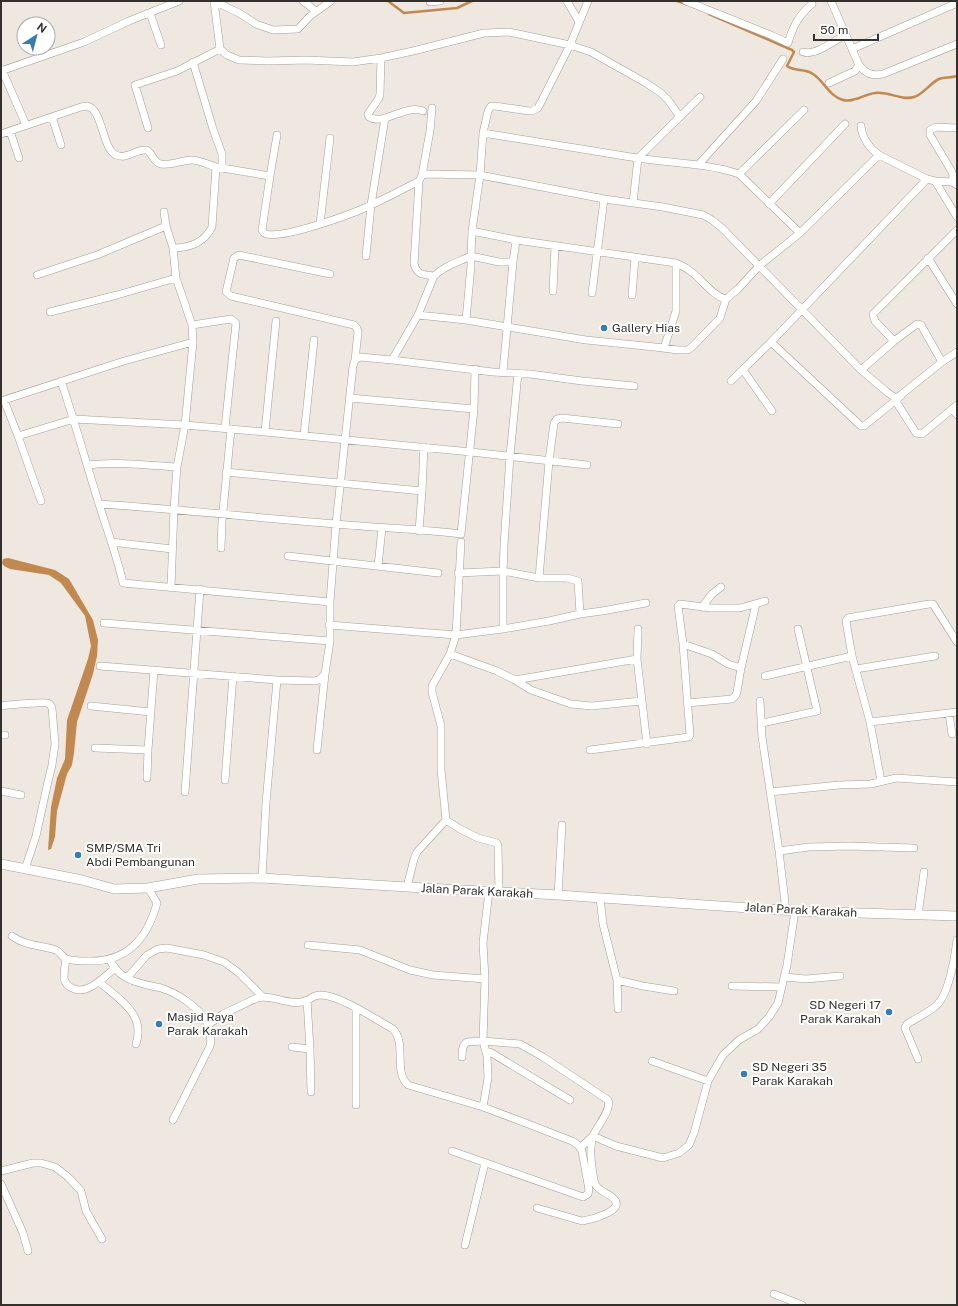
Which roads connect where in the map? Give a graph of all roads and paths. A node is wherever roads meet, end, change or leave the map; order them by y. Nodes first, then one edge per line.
1 (179, 1) edge
2 (214, 1) edge
3 (303, 1) edge
4 (331, 1) edge
5 (440, 1) edge
6 (567, 1) edge
7 (588, 1) edge
8 (686, 1) edge
9 (831, 1) edge
10 (430, 2) dead end
11 (957, 3) edge
12 (812, 4) dead end
13 (316, 11) junction
14 (150, 13) junction
15 (579, 22) junction
16 (845, 35) junction
17 (957, 44) edge
18 (161, 45) dead end
19 (570, 45) junction
20 (852, 48) junction
21 (220, 49) junction
22 (803, 52) dead end
23 (381, 58) junction
24 (783, 59) dead end
25 (193, 62) junction
26 (859, 66) junction
27 (2, 70) edge
28 (829, 83) dead end
29 (700, 97) dead end
30 (432, 108) dead end
31 (804, 110) dead end
32 (423, 111) dead end
33 (52, 117) junction
34 (680, 117) junction
35 (385, 118) junction
36 (846, 124) dead end
37 (26, 125) junction
38 (861, 126) dead end
39 (148, 128) dead end
40 (957, 128) edge
41 (10, 131) junction
42 (483, 133) junction
43 (1, 134) edge
44 (277, 136) dead end
45 (330, 138) dead end
46 (61, 145) dead end
47 (879, 156) junction
48 (19, 158) dead end
49 (638, 158) junction
50 (698, 164) junction
51 (219, 167) junction
52 (739, 174) junction
53 (480, 175) junction
54 (270, 176) junction
55 (421, 178) junction
56 (931, 180) junction
57 (954, 184) edge
58 (604, 199) junction
59 (633, 203) junction
60 (769, 204) junction
61 (371, 205) junction
62 (164, 212) dead end
63 (957, 217) edge
64 (320, 224) junction
65 (166, 226) junction
66 (957, 230) edge
67 (472, 231) junction
68 (800, 233) junction
69 (516, 240) junction
70 (555, 246) junction
71 (173, 248) junction
72 (597, 253) junction
73 (366, 256) dead end
74 (470, 256) junction
75 (635, 258) junction
76 (928, 258) junction
77 (513, 262) junction
78 (676, 263) junction
79 (759, 266) junction
80 (330, 274) dead end
81 (37, 275) dead end
82 (434, 276) junction
83 (176, 278) junction
84 (553, 291) dead end
85 (592, 293) dead end
86 (632, 295) dead end
87 (726, 299) junction
88 (957, 304) edge
89 (803, 309) junction
90 (50, 312) dead end
91 (418, 315) junction
92 (466, 320) junction
93 (276, 321) dead end
94 (192, 325) junction
95 (507, 327) junction
96 (314, 340) dead end
97 (894, 341) junction
98 (193, 342) junction
99 (771, 342) junction
100 (664, 348) junction
101 (957, 352) edge
102 (355, 360) junction
103 (392, 360) junction
104 (942, 362) junction
105 (475, 369) junction
106 (743, 370) junction
107 (861, 370) junction
108 (503, 372) junction
109 (518, 373) junction
110 (61, 381) junction
111 (732, 381) dead end
112 (634, 386) dead end
113 (902, 394) junction
114 (350, 398) junction
115 (2, 400) edge
116 (895, 400) junction
117 (954, 407) edge
118 (474, 410) junction
119 (772, 411) dead end
120 (957, 415) edge
121 (74, 419) junction
122 (618, 424) dead end
123 (185, 425) junction
124 (228, 429) junction
125 (265, 432) junction
126 (18, 436) junction
127 (304, 436) junction
128 (345, 439) junction
129 (424, 447) junction
130 (470, 452) junction
131 (510, 456) junction
132 (549, 461) junction
133 (587, 465) dead end
134 (88, 466) junction
135 (177, 467) junction
136 (226, 472) junction
137 (341, 483) junction
138 (422, 491) junction
139 (41, 501) dead end
140 (99, 504) junction
141 (174, 509) junction
142 (222, 513) junction
143 (336, 524) junction
144 (382, 528) junction
145 (419, 531) junction
146 (111, 542) junction
147 (461, 542) dead end
148 (221, 548) dead end
149 (172, 549) junction
150 (288, 556) dead end
151 (334, 561) junction
152 (378, 566) junction
153 (502, 571) junction
154 (438, 572) dead end
155 (458, 573) junction
156 (539, 578) junction
157 (171, 587) junction
158 (721, 587) dead end
159 (200, 589) junction
160 (765, 601) dead end
161 (330, 602) junction
162 (646, 603) dead end
163 (756, 604) junction
164 (702, 607) junction
165 (580, 614) junction
166 (104, 623) dead end
167 (329, 625) junction
168 (503, 629) junction
169 (638, 629) dead end
170 (798, 629) dead end
171 (197, 631) junction
172 (456, 636) junction
173 (330, 642) junction
174 (957, 642) edge
175 (683, 644) junction
176 (450, 654) junction
177 (852, 656) junction
178 (935, 656) dead end
179 (637, 659) junction
180 (100, 666) dead end
181 (806, 666) junction
182 (741, 668) junction
183 (856, 669) junction
184 (154, 670) junction
185 (194, 673) junction
186 (325, 674) junction
187 (233, 676) junction
188 (765, 676) dead end
189 (277, 680) junction
190 (515, 680) junction
191 (641, 701) junction
192 (760, 701) dead end
193 (687, 703) junction
194 (1, 706) edge
195 (91, 706) dead end
196 (151, 712) junction
197 (957, 712) edge
198 (949, 713) junction
199 (870, 722) junction
200 (762, 723) junction
201 (952, 734) dead end
202 (646, 744) junction
203 (95, 748) dead end
204 (148, 750) junction
205 (317, 750) dead end
206 (590, 750) dead end
207 (147, 778) dead end
208 (225, 780) dead end
209 (881, 781) junction
210 (957, 782) edge
211 (1, 791) edge
212 (185, 792) dead end
213 (770, 792) junction
214 (21, 795) dead end
215 (446, 820) junction
216 (562, 825) dead end
217 (914, 848) dead end
218 (779, 851) junction
219 (1, 864) edge
220 (25, 869) junction
221 (924, 872) dead end
222 (262, 878) junction
223 (407, 887) junction
224 (148, 888) junction
225 (489, 891) junction
226 (499, 892) junction
227 (558, 895) junction
228 (600, 898) junction
229 (790, 911) junction
230 (918, 915) junction
231 (957, 916) edge
232 (12, 936) dead end
233 (957, 940) edge
234 (308, 945) dead end
235 (66, 959) junction
236 (109, 959) junction
237 (114, 968) junction
238 (840, 976) dead end
239 (784, 977) junction
240 (127, 978) junction
241 (486, 979) junction
242 (617, 980) junction
243 (99, 982) junction
244 (732, 986) dead end
245 (782, 987) junction
246 (674, 991) dead end
247 (263, 997) junction
248 (307, 1000) junction
249 (356, 1009) junction
250 (618, 1010) dead end
251 (208, 1024) junction
252 (484, 1041) junction
253 (136, 1044) dead end
254 (292, 1047) dead end
255 (310, 1049) junction
256 (486, 1052) junction
257 (462, 1057) dead end
258 (918, 1059) dead end
259 (652, 1061) dead end
260 (708, 1081) junction
261 (311, 1092) dead end
262 (570, 1100) dead end
263 (356, 1105) dead end
264 (483, 1108) junction
265 (173, 1120) dead end
266 (593, 1136) junction
267 (580, 1148) junction
268 (452, 1151) dead end
269 (485, 1163) junction
270 (1, 1171) edge
271 (1, 1184) edge
272 (537, 1208) dead end
273 (102, 1239) dead end
274 (465, 1246) dead end
275 (28, 1251) dead end
276 (774, 1294) dead end
277 (802, 1305) edge

1 - 14 street
2 - 13 street
2 - 21 street
3 - 13 street
4 - 13 street
5 - 10 street
6 - 15 street
7 - 15 street
8 - 12 street
9 - 16 street
11 - 20 street
14 - 18 street
14 - 27 street
15 - 19 street
16 - 20 street
16 - 22 street
17 - 26 street
19 - 23 street
19 - 34 street
19 - 42 street
20 - 26 street
21 - 23 street
21 - 25 street
23 - 35 street
24 - 50 street
25 - 39 street
25 - 51 street
26 - 28 street
27 - 37 street
29 - 34 street
30 - 55 street
31 - 52 street
32 - 35 street
33 - 37 street
33 - 46 street
33 - 51 street
34 - 49 street
35 - 61 street
36 - 60 street
37 - 41 street
38 - 47 street
40 - 57 street
41 - 43 street
41 - 48 street
42 - 49 street
42 - 53 street
44 - 54 street
45 - 64 street
47 - 56 street
47 - 68 street
49 - 50 street
49 - 59 street
50 - 52 street
51 - 54 street
51 - 71 street
52 - 60 street
53 - 55 street
53 - 58 street
53 - 67 street
54 - 64 street
55 - 61 street
55 - 82 street
56 - 57 street
56 - 63 street
56 - 89 street
58 - 59 street
58 - 72 street
59 - 79 street
60 - 68 street
61 - 64 street
61 - 73 street
62 - 65 street
65 - 71 street
65 - 81 street
66 - 76 street
67 - 69 street
67 - 74 street
68 - 79 street
69 - 70 street
69 - 77 street
70 - 72 street
70 - 84 street
71 - 83 street
72 - 75 street
72 - 85 street
74 - 77 street
74 - 82 street
74 - 92 street
75 - 78 street
75 - 86 street
76 - 88 street
76 - 97 street
77 - 95 street
78 - 87 street
78 - 100 street
79 - 87 street
79 - 89 street
80 - 102 street
82 - 91 street
83 - 90 street
83 - 94 street
87 - 100 street
89 - 99 street
89 - 107 street
91 - 92 street
91 - 103 street
92 - 95 street
93 - 125 street
94 - 98 street
94 - 124 street
95 - 100 street
95 - 108 street
96 - 127 street
97 - 104 street
97 - 107 street
98 - 110 street
98 - 123 street
99 - 106 street
99 - 116 street
101 - 104 street
102 - 103 street
102 - 114 street
103 - 105 street
104 - 113 street
105 - 108 street
105 - 118 street
106 - 111 street
106 - 119 street
107 - 113 street
108 - 109 street
109 - 112 street
109 - 131 street
110 - 115 street
110 - 121 street
113 - 116 street
114 - 118 street
114 - 128 street
115 - 126 street
116 - 117 street
117 - 120 street
118 - 130 street
121 - 123 street
121 - 126 street
121 - 134 street
122 - 132 street
123 - 124 street
123 - 135 street
124 - 125 street
124 - 136 street
125 - 127 street
126 - 139 street
127 - 128 street
128 - 129 street
128 - 137 street
129 - 130 street
129 - 138 street
130 - 131 street
130 - 145 street
131 - 132 street
131 - 153 street
132 - 133 street
132 - 156 street
134 - 135 street
134 - 140 street
135 - 141 street
136 - 137 street
136 - 142 street
137 - 138 street
137 - 143 street
138 - 145 street
140 - 141 street
140 - 146 street
141 - 142 street
141 - 149 street
142 - 143 street
142 - 148 street
143 - 144 street
143 - 151 street
144 - 145 street
144 - 152 street
146 - 149 street
146 - 157 street
147 - 155 street
149 - 157 street
150 - 151 street
151 - 152 street
151 - 161 street
152 - 154 street
153 - 155 street
153 - 156 street
153 - 168 street
155 - 172 street
156 - 165 street
157 - 159 street
158 - 164 street
159 - 161 street
159 - 171 street
160 - 163 street
161 - 167 street
162 - 165 street
163 - 164 street
163 - 182 street
164 - 175 street
165 - 168 street
166 - 171 street
167 - 172 street
167 - 173 street
168 - 172 street
169 - 179 street
170 - 181 street
171 - 173 street
171 - 185 street
172 - 176 street
173 - 186 street
174 - 177 street
175 - 182 street
175 - 193 street
176 - 190 street
176 - 215 street
177 - 181 street
177 - 183 street
178 - 183 street
179 - 190 street
179 - 191 street
180 - 184 street
181 - 188 street
181 - 200 street
182 - 193 street
183 - 199 street
184 - 185 street
184 - 196 street
185 - 187 street
185 - 212 street
186 - 189 street
186 - 205 street
187 - 189 street
187 - 208 street
189 - 222 street
190 - 191 street
191 - 202 street
192 - 200 street
193 - 202 street
194 - 220 street
195 - 196 street
196 - 204 street
197 - 198 street
198 - 199 street
198 - 201 street
199 - 209 street
200 - 213 street
202 - 206 street
203 - 204 street
204 - 207 street
209 - 210 street
209 - 213 street
211 - 214 street
213 - 218 street
215 - 223 street
215 - 226 street
216 - 227 street
217 - 218 street
218 - 229 street
219 - 220 street, Jalan Parak Karakah
220 - 224 street, Jalan Parak Karakah
221 - 230 street
222 - 223 street, Jalan Parak Karakah
222 - 224 street, Jalan Parak Karakah
223 - 225 street, Jalan Parak Karakah
224 - 236 street
225 - 226 street, Jalan Parak Karakah
225 - 241 street
226 - 227 street, Jalan Parak Karakah
227 - 228 street, Jalan Parak Karakah
228 - 229 street, Jalan Parak Karakah
228 - 242 street
229 - 230 street, Jalan Parak Karakah
229 - 239 street
230 - 231 street, Jalan Parak Karakah
232 - 235 street
233 - 258 street
234 - 241 street
235 - 236 street
235 - 243 street
236 - 237 street
237 - 240 street
237 - 243 street
238 - 239 street
239 - 245 street
240 - 247 street
240 - 251 street
241 - 252 street
242 - 246 street
242 - 250 street
243 - 253 street
244 - 245 street
245 - 260 street
247 - 248 street
247 - 251 street
248 - 249 street
248 - 255 street
249 - 263 street
249 - 264 street
251 - 265 street
252 - 256 street
252 - 257 street
252 - 266 street
254 - 255 street
255 - 261 street
256 - 262 street
256 - 264 street
259 - 260 street
260 - 266 street
264 - 267 street
266 - 267 street
266 - 272 street
267 - 269 street
268 - 269 street
269 - 274 street
270 - 273 street
271 - 275 street
276 - 277 street

